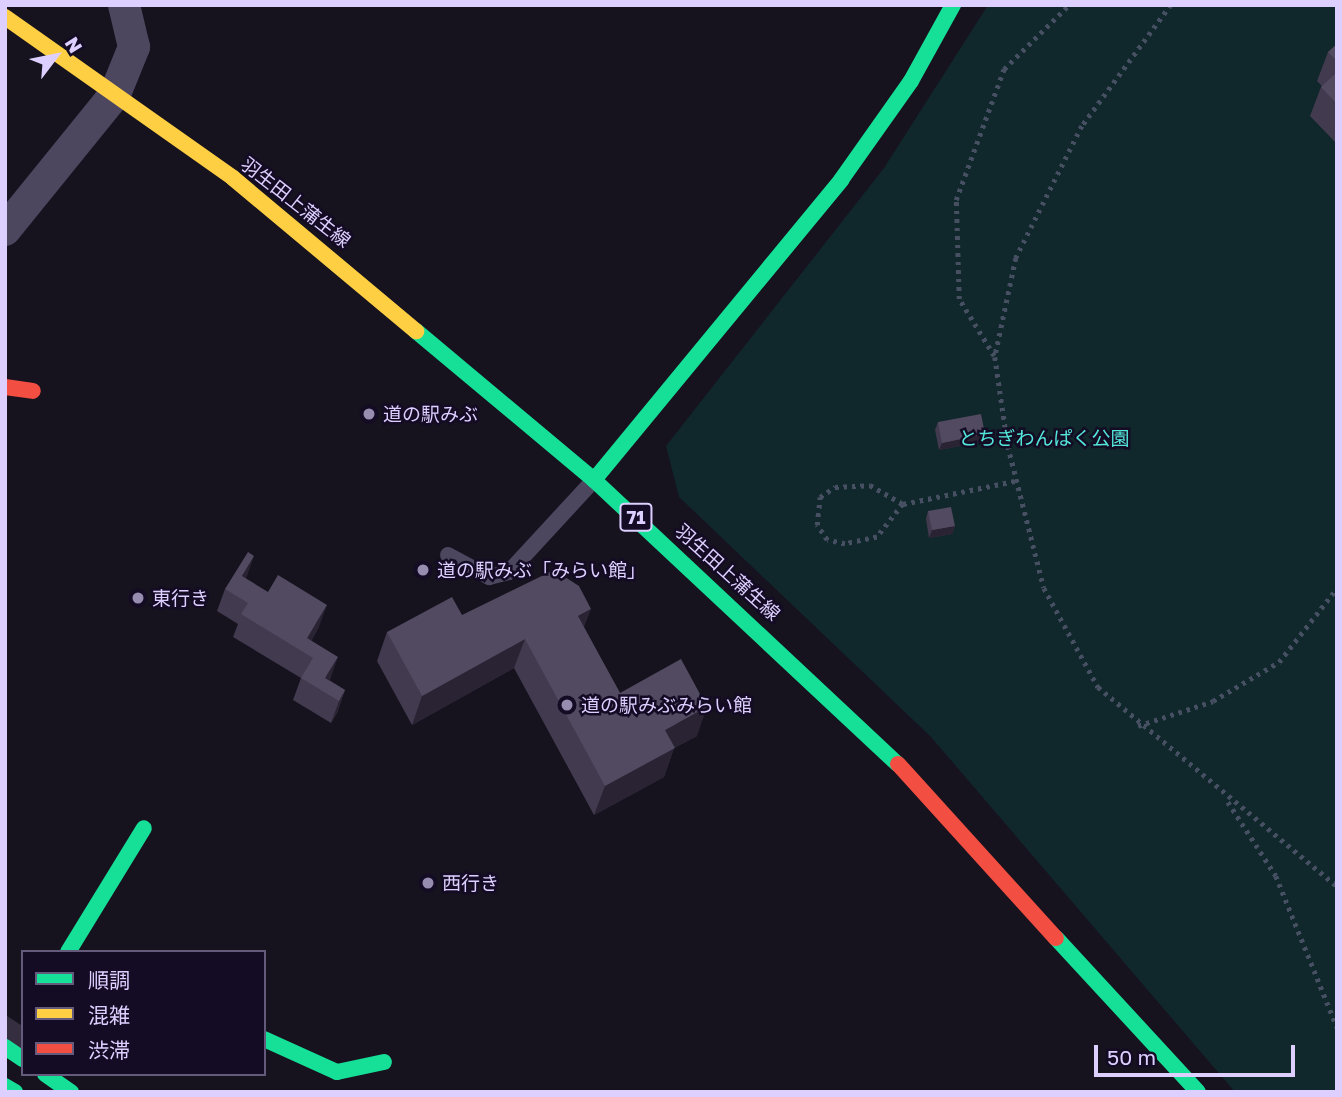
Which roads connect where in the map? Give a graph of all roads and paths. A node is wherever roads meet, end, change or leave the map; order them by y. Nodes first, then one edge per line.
1 (124, 5) edge
2 (953, 5) edge
3 (1069, 5) edge
4 (1171, 5) edge
5 (5, 17) edge
6 (115, 94) junction
7 (5, 230) edge
8 (995, 357) junction
9 (5, 387) edge
10 (33, 391) dead end
11 (594, 480) junction
12 (1015, 481) junction
13 (903, 504) junction
14 (448, 555) dead end
15 (1337, 588) edge
16 (1138, 726) junction
17 (1225, 796) junction
18 (144, 828) dead end
19 (1337, 886) edge
20 (69, 950) edge
21 (1337, 1027) edge
22 (266, 1039) edge
23 (5, 1046) edge
24 (21, 1058) edge
25 (384, 1062) dead end
26 (48, 1076) edge
27 (5, 1086) edge
28 (15, 1092) edge
29 (71, 1092) edge
30 (1198, 1092) edge

1 - 6 street
2 - 11 main road
3 - 8 path
4 - 8 path
5 - 6 main road, 羽生田上蒲生線 / 71
6 - 7 street
6 - 11 main road, 羽生田上蒲生線 / 71
8 - 12 path
9 - 10 main road
11 - 14 lane
11 - 30 main road, 羽生田上蒲生線 / 71
12 - 13 path
12 - 16 path
13 - 13 path
15 - 16 path
16 - 17 path
17 - 19 path
17 - 21 path
18 - 20 main road
22 - 25 main road
23 - 24 main road
26 - 29 main road
27 - 28 main road

